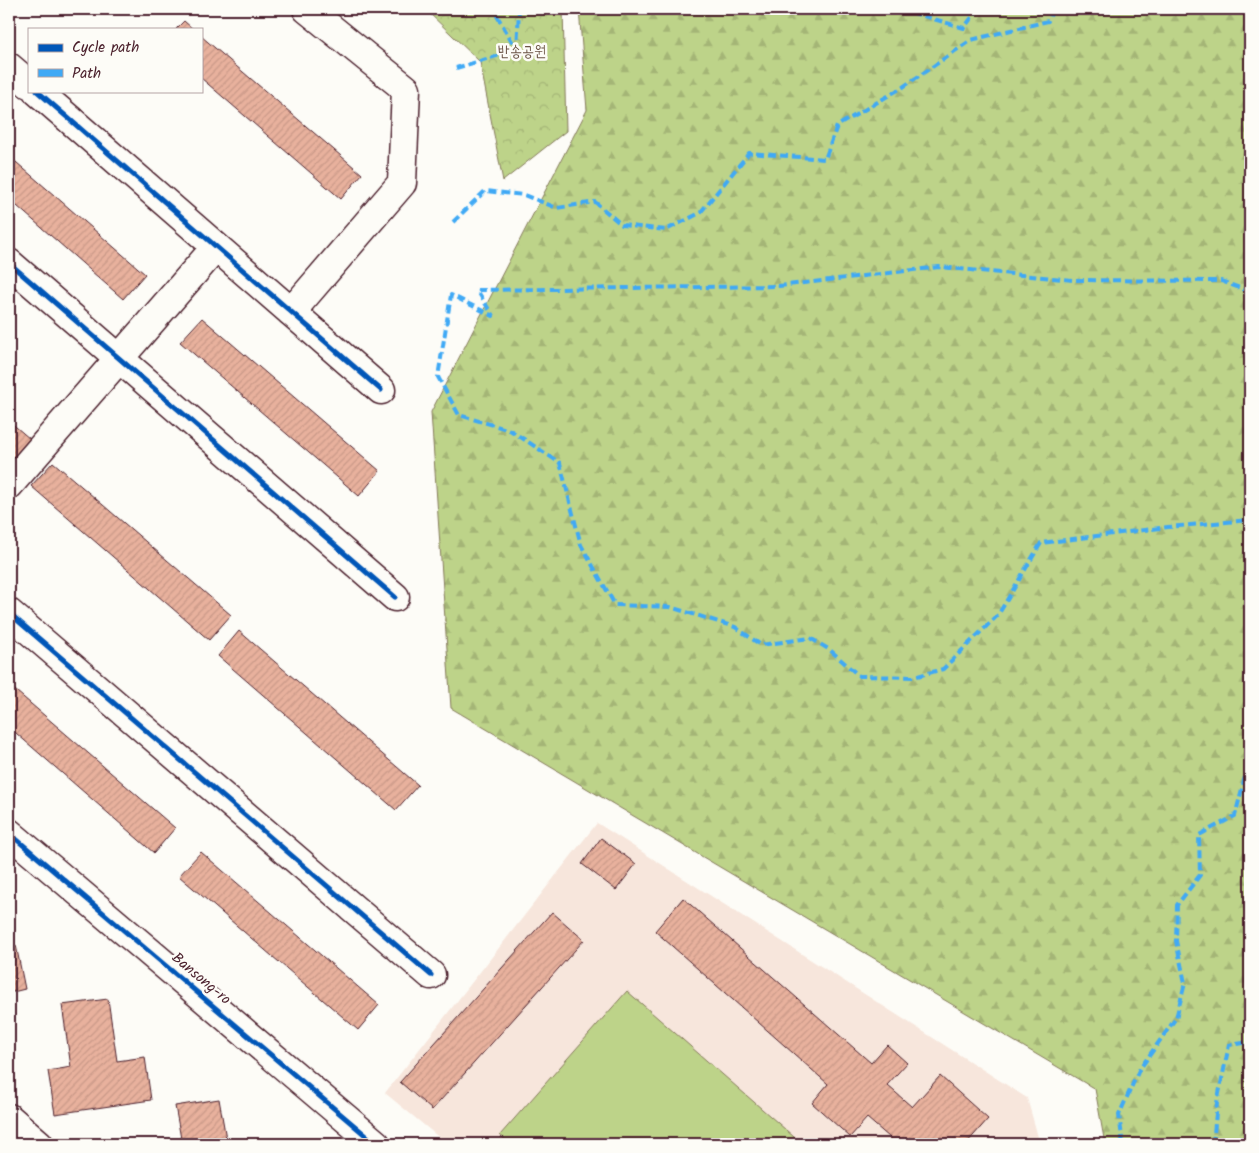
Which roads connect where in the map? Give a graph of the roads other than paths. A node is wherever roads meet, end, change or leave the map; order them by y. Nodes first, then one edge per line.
1 (307, 9) edge
2 (9, 67) edge
3 (28, 83) edge
4 (38, 92) edge
5 (216, 247) junction
6 (9, 264) edge
7 (291, 312) junction
8 (119, 359) junction
9 (381, 390) dead end
10 (9, 485) edge
11 (395, 597) dead end
12 (9, 612) edge
13 (9, 832) edge
14 (431, 976) dead end
15 (9, 1118) edge
16 (39, 1144) edge
17 (376, 1144) edge

1 - 7 street
2 - 3 street
4 - 5 street
5 - 7 street
5 - 8 street
6 - 8 street
7 - 9 street
8 - 10 street
8 - 11 street
12 - 14 street
13 - 17 street, Bansong-ro
15 - 16 street

